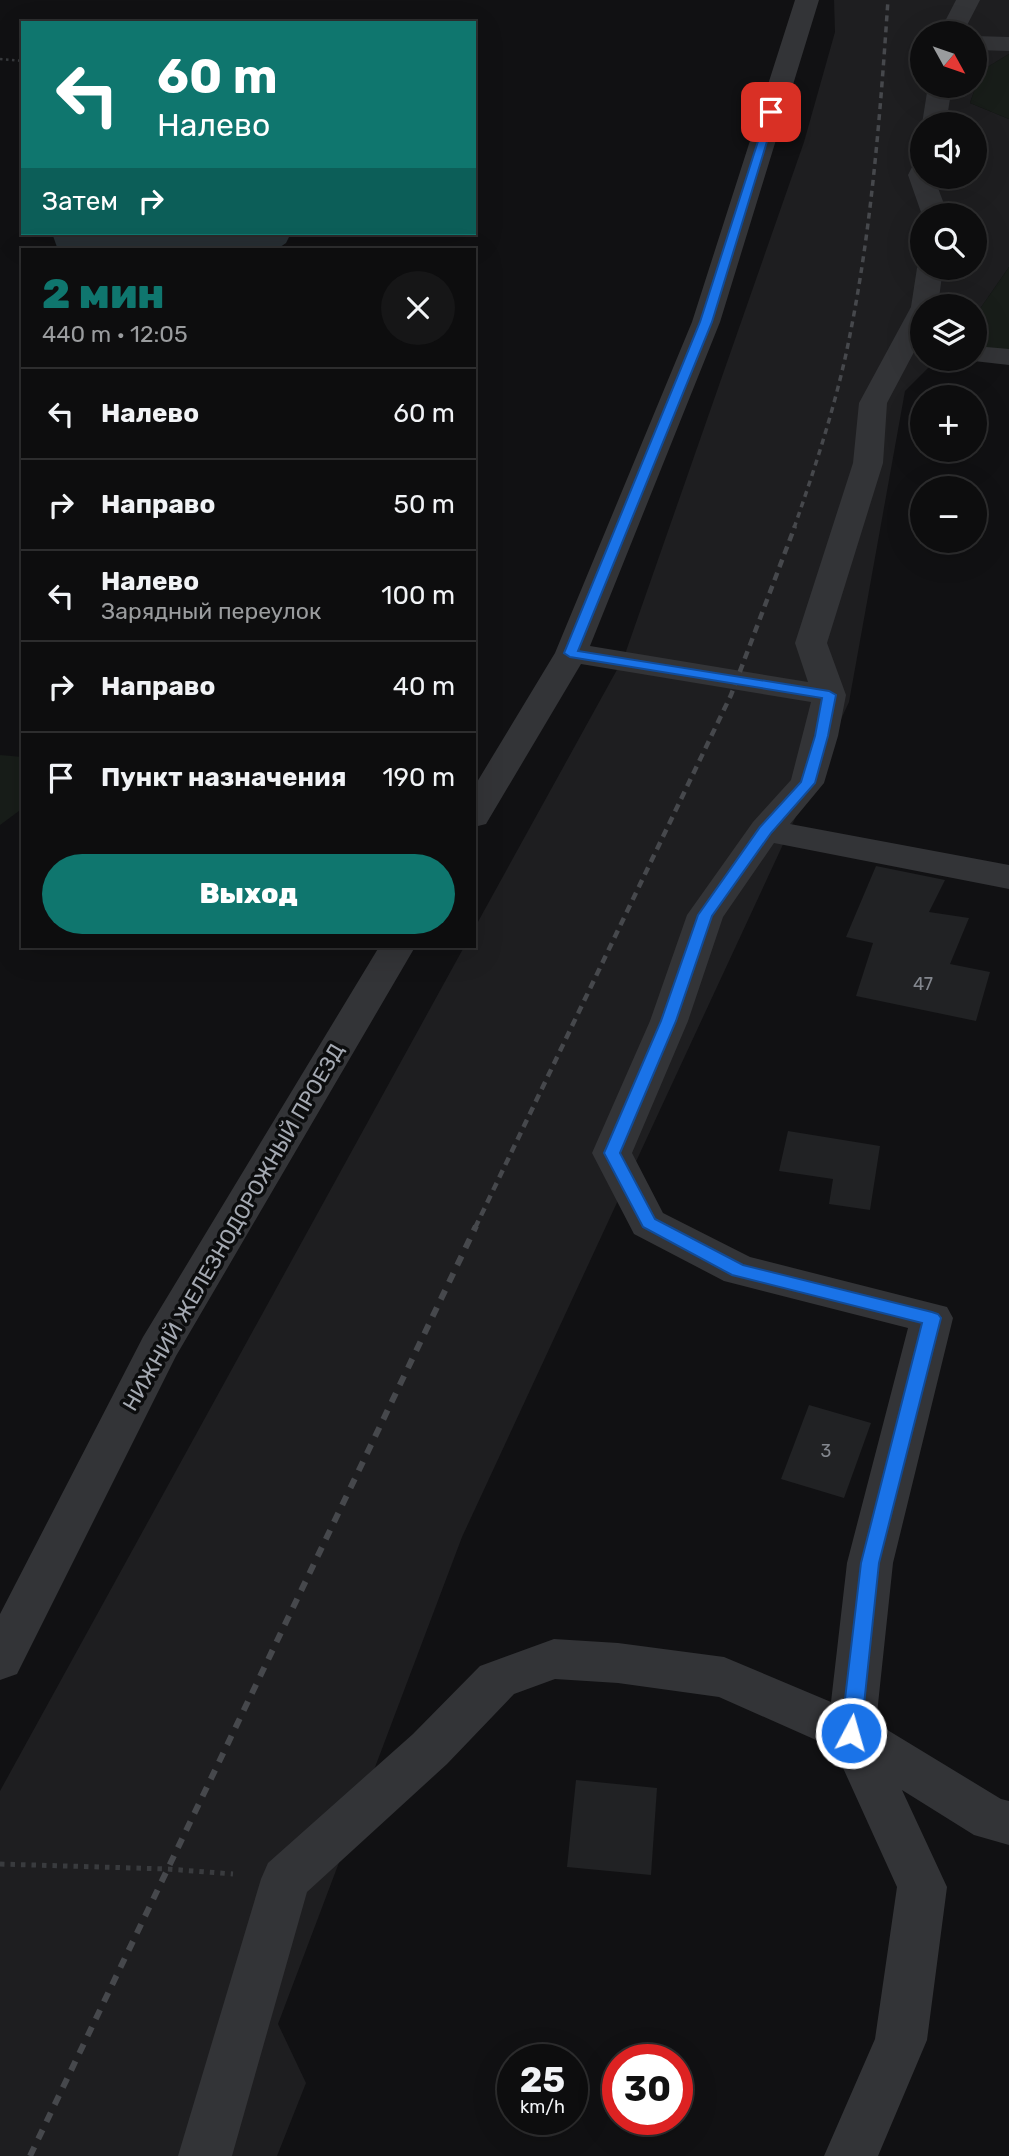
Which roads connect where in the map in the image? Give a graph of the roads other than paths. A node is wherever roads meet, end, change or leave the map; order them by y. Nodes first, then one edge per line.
1 (807, 0) edge
2 (968, 0) edge
3 (957, 21) edge
4 (987, 43) edge
5 (1009, 44) edge
6 (910, 351) edge
7 (987, 355) edge
8 (1009, 357) edge
9 (570, 653) junction
10 (829, 695) junction
11 (476, 813) edge
12 (765, 830) junction
13 (1009, 877) edge
14 (396, 948) edge
15 (0, 1660) edge
16 (851, 1733) junction
17 (1009, 1823) edge
18 (205, 2156) edge
19 (851, 2156) edge

1 - 9 street
2 - 3 street
4 - 5 street
6 - 10 street
7 - 8 street
9 - 10 street
9 - 11 street
10 - 12 street
12 - 13 street
12 - 16 street
14 - 15 street, НИЖНИЙ ЖЕЛЕЗНОДОРОЖНЫЙ ПРОЕЗД
16 - 17 street
16 - 18 street
16 - 19 street

